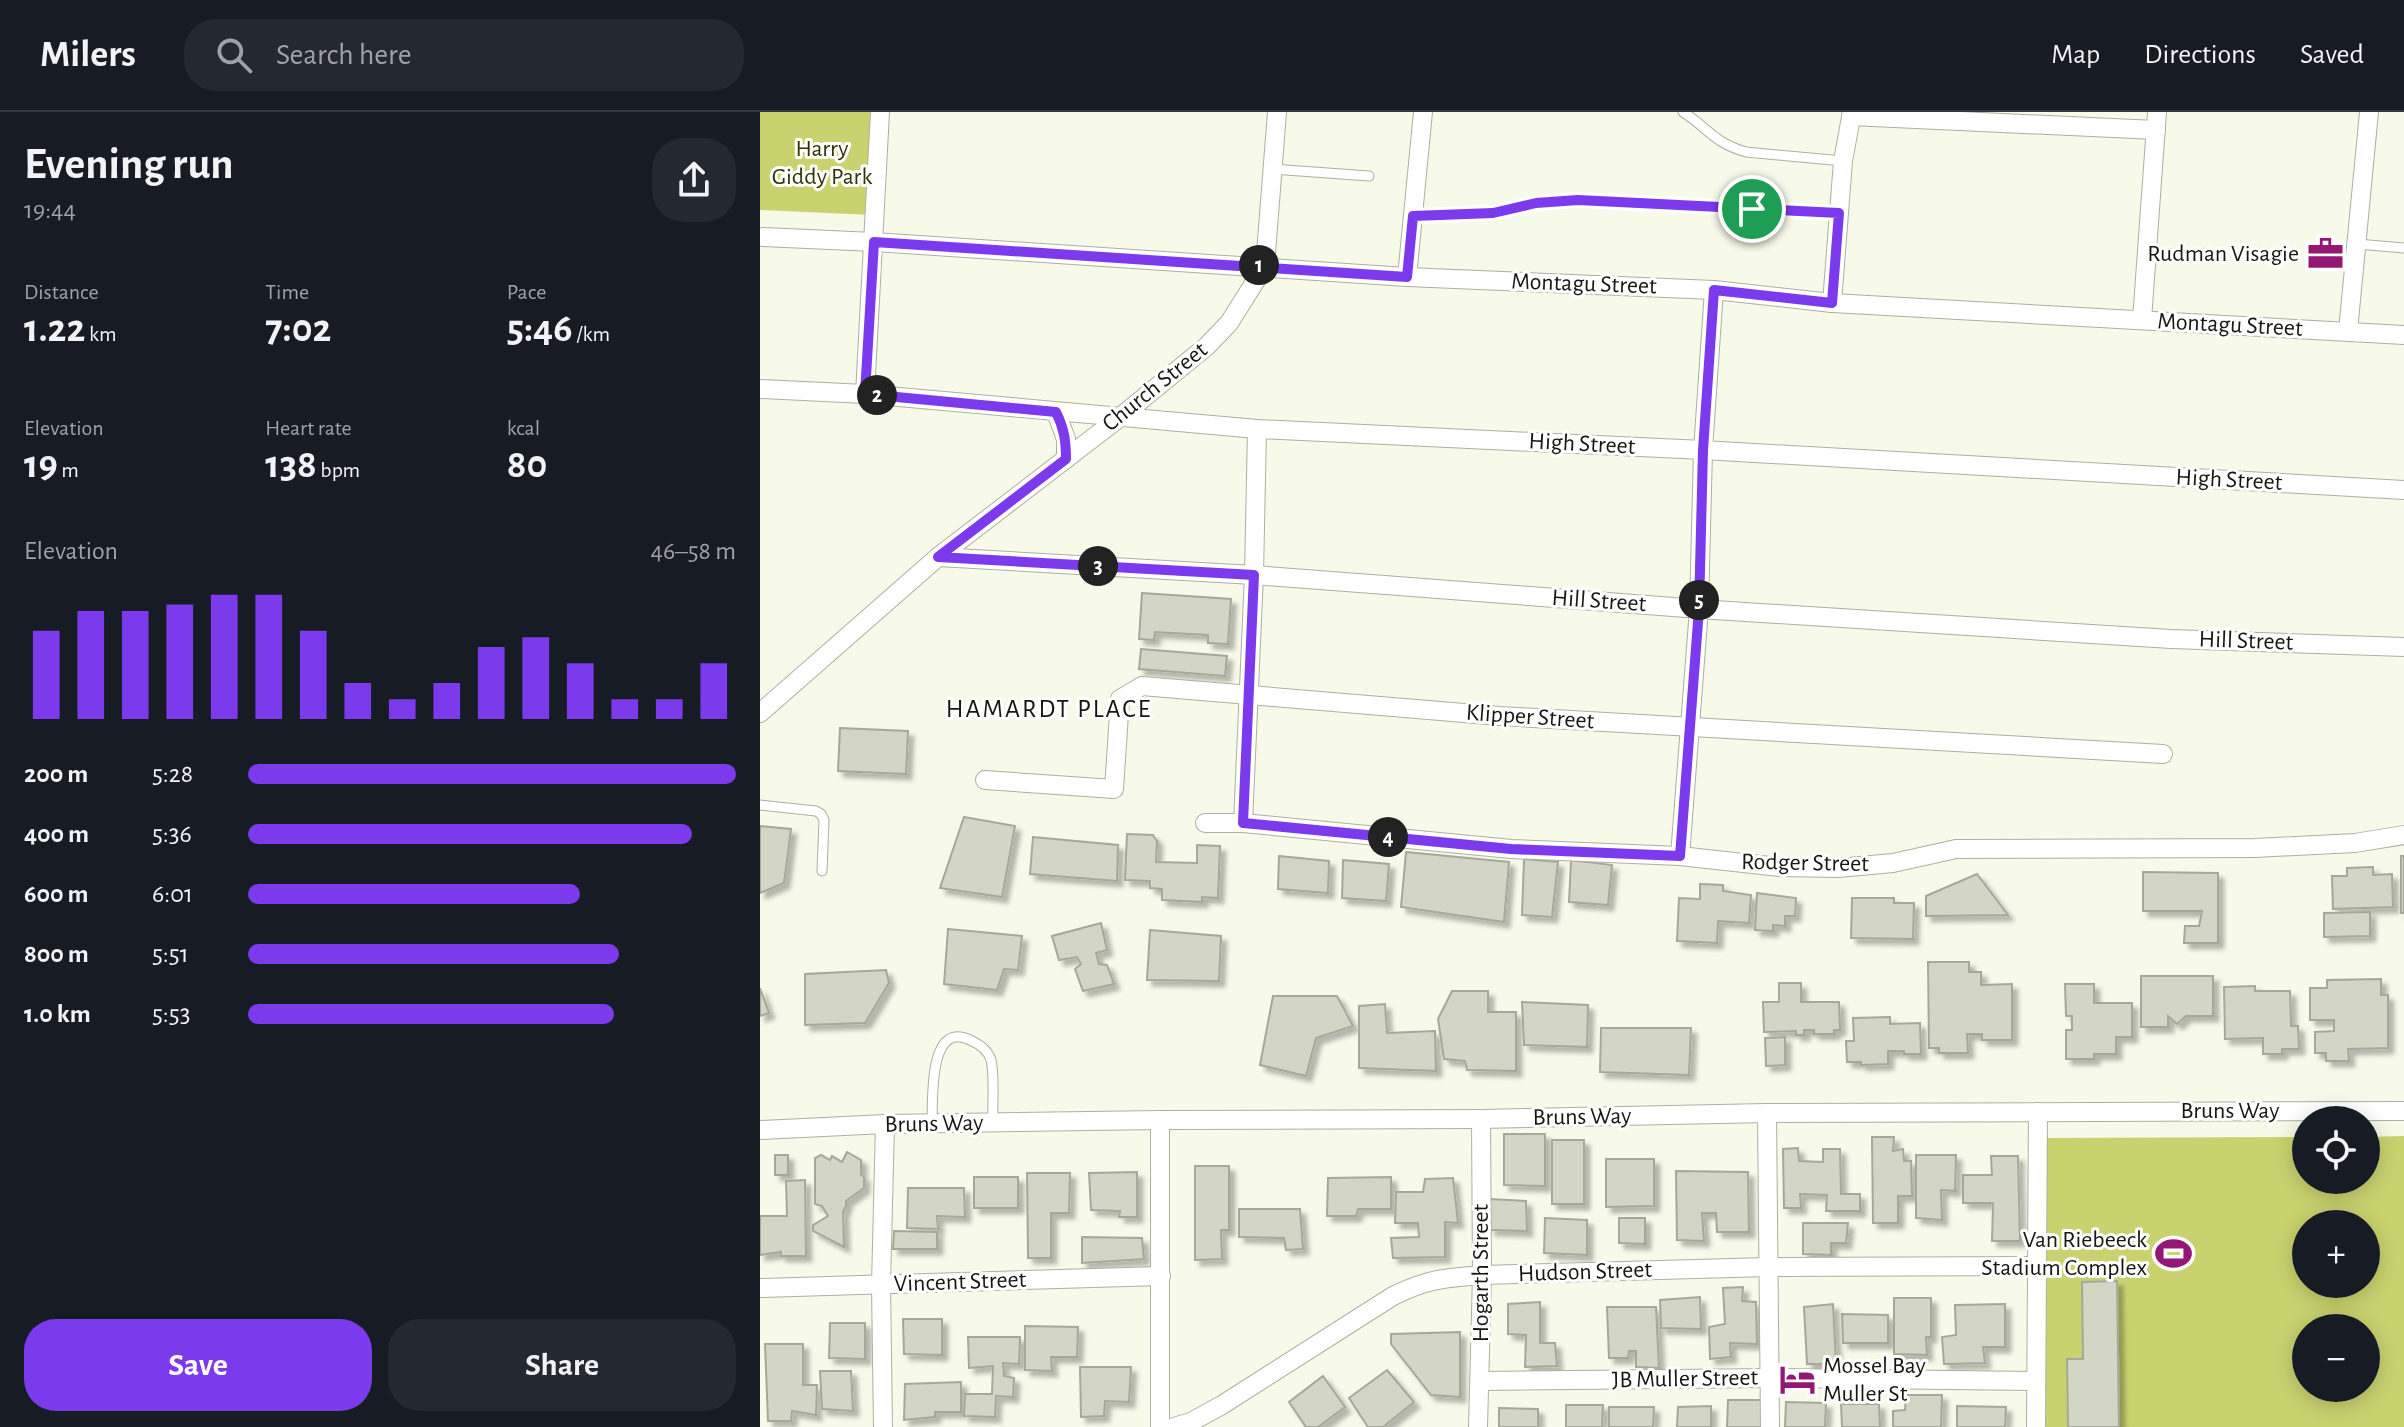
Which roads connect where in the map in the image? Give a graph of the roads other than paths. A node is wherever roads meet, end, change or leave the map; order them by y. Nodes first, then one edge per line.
1 (880, 112) edge
2 (1277, 112) edge
3 (1423, 112) edge
4 (1683, 112) edge
5 (2369, 112) edge
6 (1852, 114) edge
7 (2156, 121) edge
8 (1843, 161) junction
9 (1272, 169) junction
10 (1369, 176) dead end
11 (1839, 213) junction
12 (1413, 216) junction
13 (763, 237) dead end
14 (874, 242) junction
15 (2357, 244) junction
16 (2404, 248) edge
17 (1265, 266) junction
18 (1407, 277) junction
19 (1714, 290) junction
20 (1832, 303) junction
21 (2142, 320) junction
22 (2348, 331) junction
23 (2404, 335) edge
24 (760, 389) edge
25 (865, 394) junction
26 (1056, 412) junction
27 (1119, 418) junction
28 (1257, 429) junction
29 (1703, 450) junction
30 (1066, 459) junction
31 (2404, 490) edge
32 (938, 557) junction
33 (1254, 575) junction
34 (1699, 609) junction
35 (2404, 647) edge
36 (1248, 694) junction
37 (763, 705) edge
38 (1690, 726) junction
39 (2163, 754) dead end
40 (985, 780) dead end
41 (760, 805) edge
42 (1205, 823) dead end
43 (1243, 823) junction
44 (2404, 835) edge
45 (1680, 856) junction
46 (822, 871) dead end
47 (2404, 1111) edge
48 (2038, 1112) junction
49 (1767, 1113) junction
50 (1481, 1119) junction
51 (1160, 1120) junction
52 (932, 1123) junction
53 (993, 1123) junction
54 (885, 1124) junction
55 (760, 1130) edge
56 (2037, 1266) junction
57 (1768, 1267) junction
58 (1482, 1275) junction
59 (1161, 1276) junction
60 (881, 1285) junction
61 (760, 1288) edge
62 (1770, 1378) junction
63 (1480, 1381) junction
64 (2035, 1381) junction
65 (883, 1427) edge
66 (1160, 1427) edge
67 (1174, 1427) edge
68 (1478, 1427) edge
69 (1770, 1427) edge
70 (2036, 1427) edge

1 - 14 street
2 - 9 street, Church Street
3 - 12 street
4 - 8 lane
5 - 15 street
6 - 7 street
6 - 8 street
7 - 21 street
8 - 11 street
9 - 10 lane
9 - 17 street, Church Street
11 - 12 lane
11 - 20 street
12 - 18 street
13 - 14 street, Montagu Street
14 - 17 street, Montagu Street
14 - 25 street
15 - 16 lane
15 - 22 street
17 - 18 street, Montagu Street
17 - 27 street, Church Street
18 - 19 street, Montagu Street
19 - 20 street, Montagu Street
19 - 29 street
20 - 21 street, Montagu Street
21 - 22 street, Montagu Street
22 - 23 street, Montagu Street
24 - 25 street, High Street
25 - 26 street, High Street
26 - 27 street, High Street
26 - 30 street
27 - 28 street, High Street
27 - 30 street, Church Street
28 - 29 street, High Street
28 - 33 street
29 - 31 street, High Street
29 - 34 street
30 - 32 street, Church Street
32 - 33 street, Hill Street
32 - 37 street, Church Street
33 - 34 street, Hill Street
33 - 36 street
34 - 35 street, Hill Street
34 - 38 street
36 - 38 street, Klipper Street
36 - 40 street, Klipper Street
36 - 43 street
38 - 39 street, Klipper Street
38 - 45 street
41 - 46 lane
42 - 43 street, Rodger Street
43 - 45 street, Rodger Street
44 - 45 street, Rodger Street
47 - 48 street, Bruns Way
48 - 49 street, Bruns Way
48 - 56 street
49 - 50 street, Bruns Way
49 - 57 street
50 - 51 street, Bruns Way
50 - 58 street, Hogarth Street
51 - 53 street, Bruns Way
51 - 59 street
52 - 53 street, Bruns Way
52 - 53 lane
52 - 54 street, Bruns Way
54 - 55 street, Bruns Way
54 - 60 street
56 - 57 street, Hudson Street
56 - 64 street
57 - 58 street, Hudson Street
57 - 62 street
58 - 63 street, Hogarth Street
58 - 67 street, Hudson Street
59 - 60 street, Vincent Street
59 - 66 street
60 - 61 street, Vincent Street
60 - 65 street
62 - 63 street, JB Muller Street
62 - 64 street, JB Muller Street
62 - 69 street
63 - 68 street, Hogarth Street
64 - 70 street

